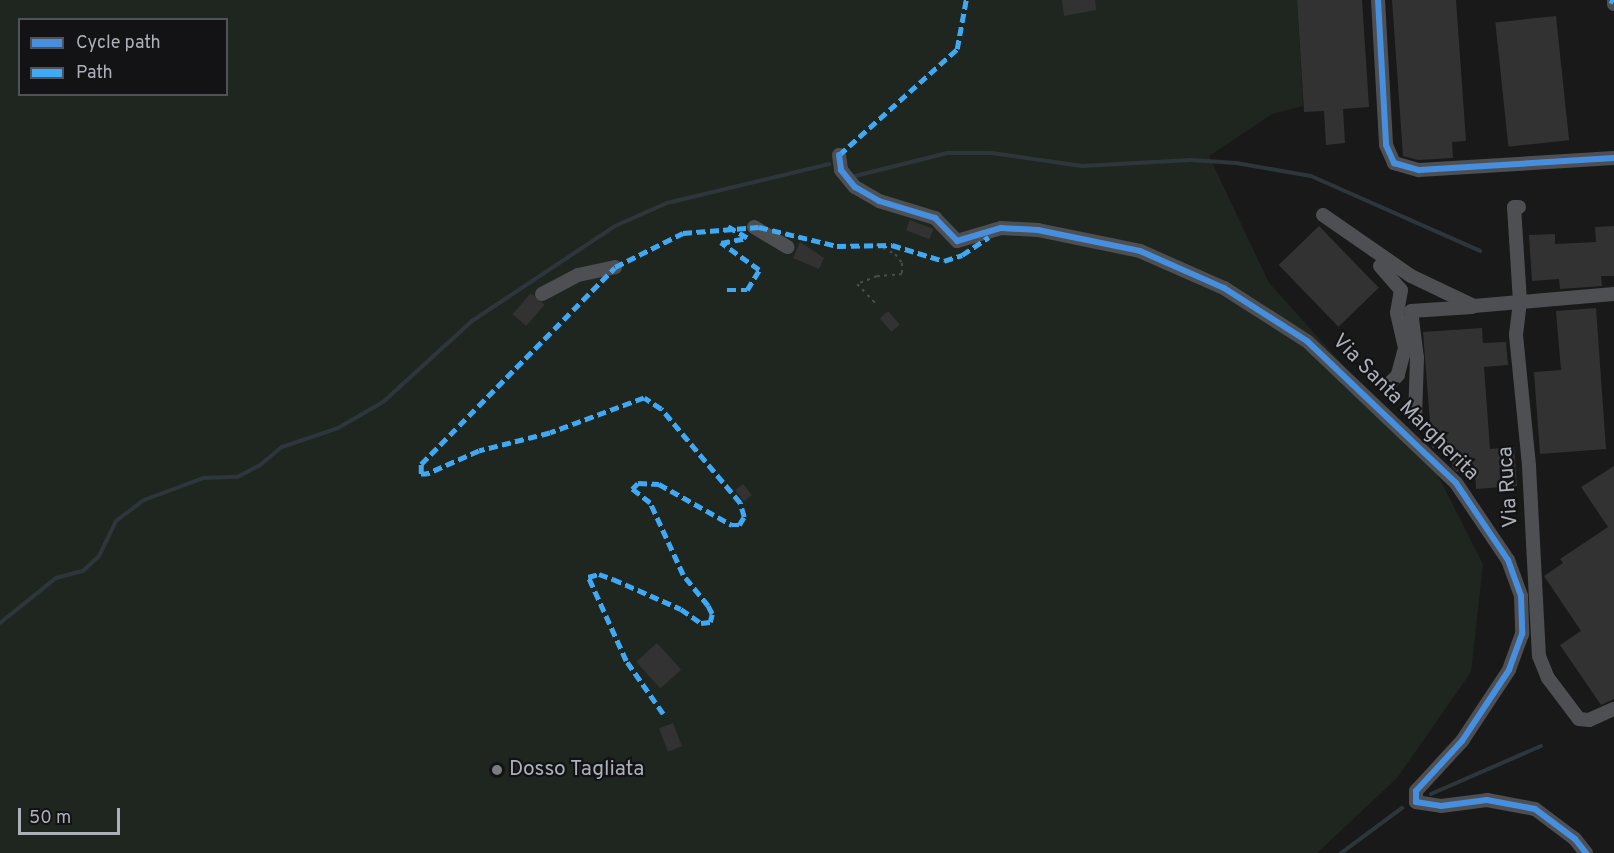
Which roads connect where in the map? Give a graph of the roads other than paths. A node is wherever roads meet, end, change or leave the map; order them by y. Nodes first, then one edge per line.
1 (1378, 0) edge
2 (1614, 0) edge
3 (1614, 4) edge
4 (839, 155) dead end
5 (1614, 158) edge
6 (1519, 207) dead end
7 (1323, 215) dead end
8 (754, 227) dead end
9 (1358, 239) junction
10 (787, 247) dead end
11 (615, 267) dead end
12 (542, 294) dead end
13 (1614, 294) edge
14 (1520, 302) junction
15 (1474, 306) junction
16 (1387, 387) dead end
17 (1415, 418) dead end
18 (1612, 710) edge
19 (1586, 853) edge

1 - 5 street
2 - 3 street
4 - 19 street, Via Santa Margherita
6 - 14 street
7 - 9 street
8 - 10 street
9 - 15 street
9 - 16 street
11 - 12 street
13 - 14 street
14 - 15 street
14 - 18 street, Via Ruca
15 - 17 street

